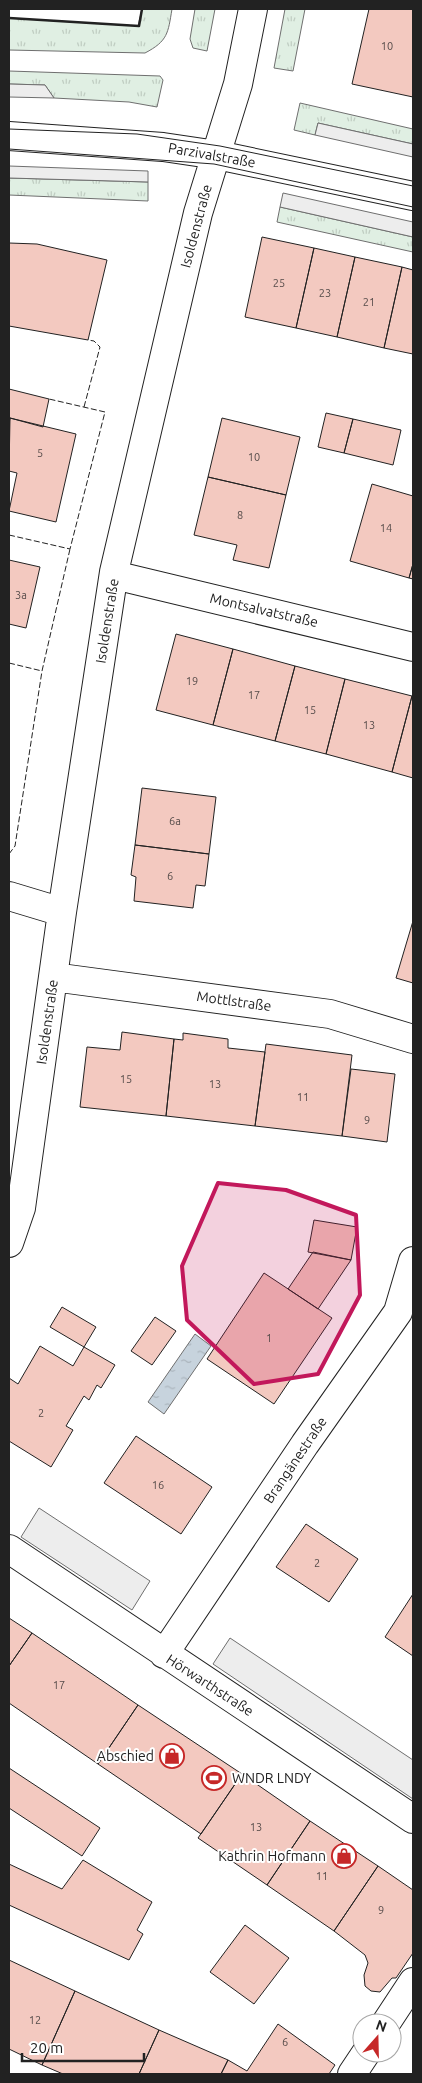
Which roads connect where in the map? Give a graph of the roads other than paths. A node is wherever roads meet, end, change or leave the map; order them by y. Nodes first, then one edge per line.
1 (253, 9) edge
2 (9, 136) edge
3 (217, 155) junction
4 (413, 196) edge
5 (114, 575) junction
6 (413, 647) edge
7 (9, 896) edge
8 (62, 912) junction
9 (53, 977) junction
10 (413, 1039) edge
11 (9, 1243) edge
12 (413, 1261) edge
13 (9, 1549) edge
14 (164, 1654) junction
15 (413, 1819) edge
16 (413, 1982) edge
17 (393, 2013) edge
18 (359, 2063) edge
19 (352, 2074) edge

1 - 3 street, Isoldenstraße
2 - 3 street, Parzivalstraße
3 - 4 street, Parzivalstraße
3 - 5 street, Isoldenstraße
5 - 6 street, Montsalvatstraße
5 - 8 street, Isoldenstraße
7 - 8 street
8 - 9 street, Isoldenstraße
9 - 10 street, Mottlstraße
9 - 11 street, Isoldenstraße
12 - 14 street, Brangänestraße
13 - 14 street, Hörwarthstraße
14 - 15 street, Hörwarthstraße
16 - 17 street
18 - 19 street

